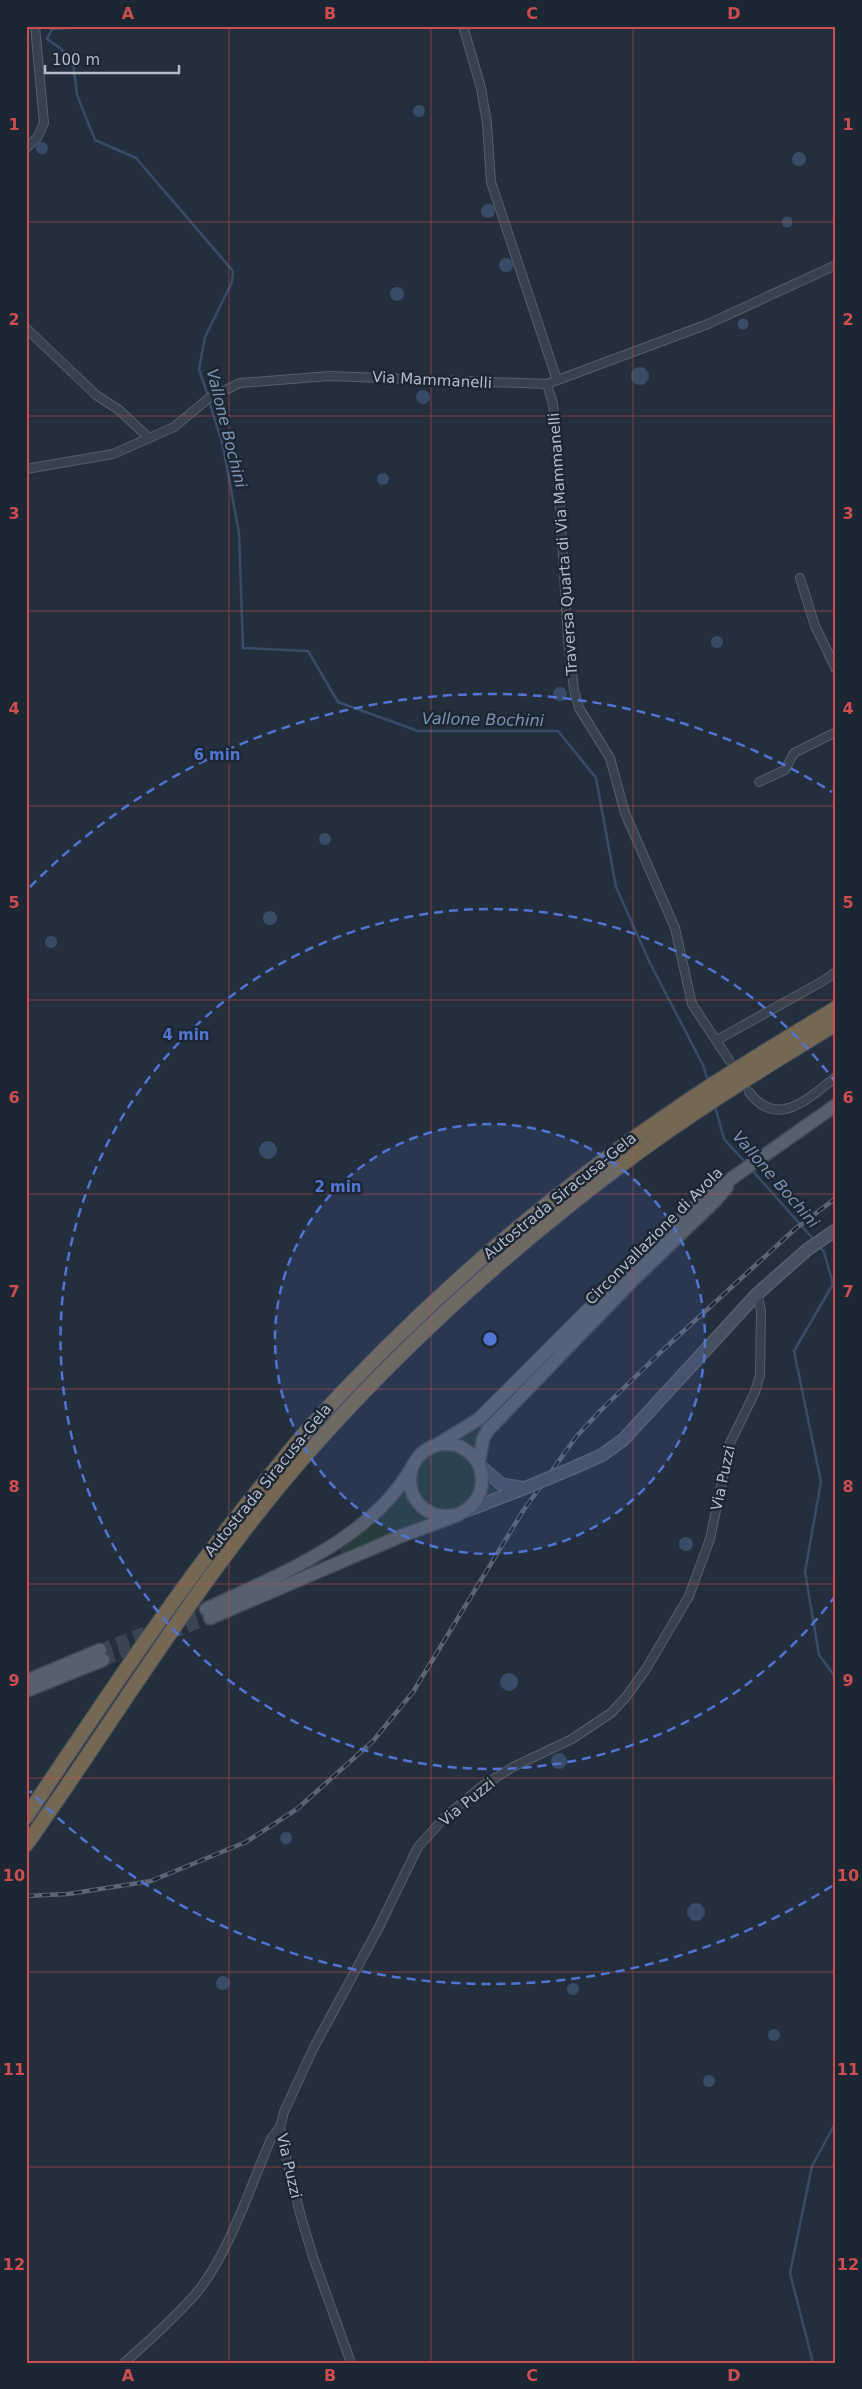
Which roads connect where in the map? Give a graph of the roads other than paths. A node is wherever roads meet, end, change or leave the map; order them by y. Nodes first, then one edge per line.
1 (35, 26) edge
2 (464, 26) edge
3 (26, 148) edge
4 (836, 265) edge
5 (26, 328) edge
6 (557, 380) junction
7 (547, 384) junction
8 (149, 438) junction
9 (26, 469) edge
10 (800, 578) dead end
11 (836, 668) edge
12 (836, 732) edge
13 (758, 782) dead end
14 (836, 972) edge
15 (836, 1008) edge
16 (836, 1024) edge
17 (717, 1040) junction
18 (729, 1060) dead end
19 (836, 1077) edge
20 (749, 1092) dead end
21 (836, 1105) edge
22 (737, 1176) junction
23 (833, 1232) edge
24 (757, 1294) junction
25 (438, 1444) junction
26 (479, 1464) junction
27 (412, 1467) junction
28 (525, 1488) junction
29 (462, 1513) junction
30 (26, 1681) edge
31 (44, 1685) junction
32 (26, 1691) edge
33 (26, 1695) edge
34 (26, 1817) edge
35 (26, 1845) edge
36 (280, 2127) junction
37 (124, 2363) edge
38 (351, 2363) edge

1 - 3 street
2 - 6 street
4 - 6 street, Via Mammanelli
5 - 8 street
6 - 7 street, Via Mammanelli
7 - 8 street, Via Mammanelli
7 - 17 street, Traversa Quarta di Via Mammanelli
8 - 9 street, Via Mammanelli
10 - 11 street
12 - 13 street
14 - 17 street
15 - 34 highway, Autostrada Siracusa-Gela
16 - 35 highway, Autostrada Siracusa-Gela
17 - 18 street, Traversa Quarta di Via Mammanelli
19 - 20 street
21 - 22 main road
22 - 25 main road, Circonvallazione di Avola
22 - 26 main road, Circonvallazione di Avola
23 - 24 main road
24 - 28 main road, bridge
24 - 36 street, Via Puzzi
25 - 26 main road
25 - 27 main road
26 - 28 main road
26 - 29 main road
27 - 29 main road
27 - 29 main road
28 - 29 main road
30 - 31 main road
31 - 32 main road
31 - 33 street
36 - 37 street
36 - 38 street, Via Puzzi

